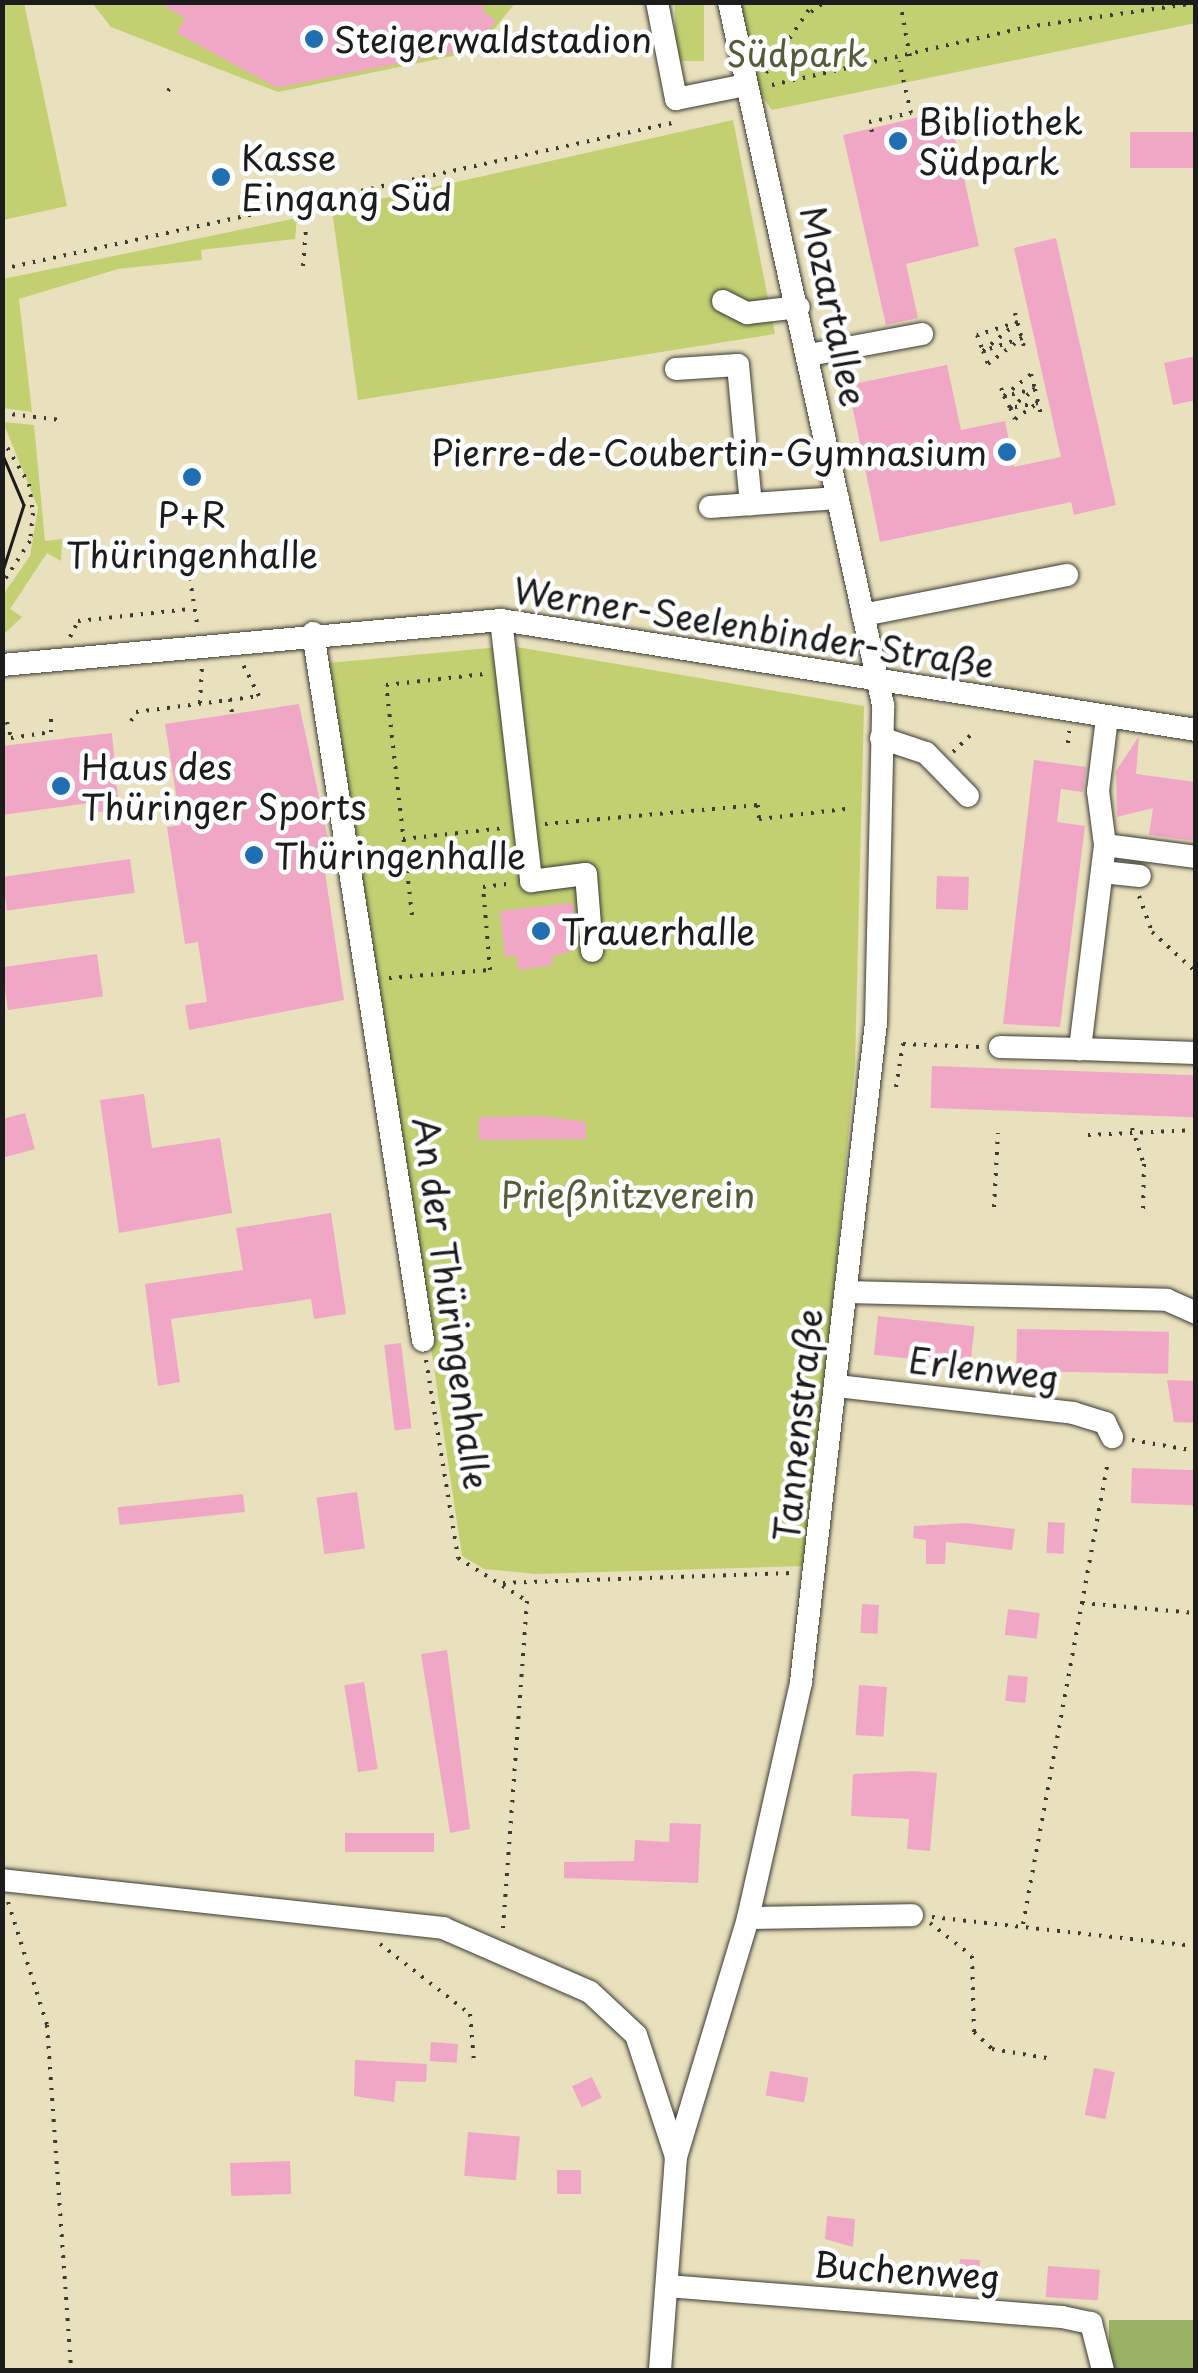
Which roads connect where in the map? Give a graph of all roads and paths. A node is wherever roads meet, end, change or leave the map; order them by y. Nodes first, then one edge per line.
1 (657, 2) edge
2 (729, 2) edge
3 (814, 2) edge
4 (825, 2) edge
5 (900, 2) edge
6 (1158, 2) edge
7 (1196, 3) edge
8 (1160, 10) junction
9 (807, 14) junction
10 (910, 57) junction
11 (899, 60) junction
12 (173, 83) dead end
13 (749, 88) junction
14 (168, 90) dead end
15 (682, 121) dead end
16 (872, 132) dead end
17 (308, 202) junction
18 (303, 266) dead end
19 (2, 269) edge
20 (723, 301) dead end
21 (799, 307) junction
22 (1015, 312) dead end
23 (1018, 322) junction
24 (922, 334) dead end
25 (1022, 338) junction
26 (1024, 346) dead end
27 (983, 351) junction
28 (809, 356) junction
29 (676, 369) dead end
30 (1001, 388) dead end
31 (1035, 389) junction
32 (1004, 396) junction
33 (1038, 403) junction
34 (1010, 408) junction
35 (2, 413) edge
36 (1041, 414) dead end
37 (61, 420) dead end
38 (2, 439) edge
39 (838, 498) junction
40 (751, 504) junction
41 (710, 506) dead end
42 (186, 547) dead end
43 (1067, 575) dead end
44 (2, 584) edge
45 (190, 608) junction
46 (863, 615) junction
47 (501, 620) junction
48 (313, 633) junction
49 (200, 645) junction
50 (59, 660) junction
51 (242, 662) dead end
52 (2, 666) edge
53 (506, 672) junction
54 (878, 685) junction
55 (230, 700) junction
56 (200, 703) junction
57 (232, 714) dead end
58 (51, 716) dead end
59 (1107, 718) junction
60 (131, 721) dead end
61 (7, 722) dead end
62 (1196, 730) edge
63 (975, 731) dead end
64 (881, 738) junction
65 (939, 766) junction
66 (968, 796) dead end
67 (846, 809) dead end
68 (524, 826) junction
69 (403, 839) junction
70 (1105, 845) junction
71 (1196, 857) edge
72 (1102, 872) junction
73 (1140, 876) joint
74 (531, 881) junction
75 (412, 915) dead end
76 (592, 951) dead end
77 (1196, 972) edge
78 (369, 980) junction
79 (1000, 1048) joint
80 (1080, 1049) junction
81 (1196, 1053) edge
82 (896, 1087) dead end
83 (1132, 1128) junction
84 (1196, 1130) edge
85 (998, 1133) dead end
86 (1088, 1136) dead end
87 (994, 1207) dead end
88 (1144, 1212) dead end
89 (846, 1292) junction
90 (1196, 1313) edge
91 (423, 1340) joint
92 (837, 1386) junction
93 (1119, 1438) junction
94 (1196, 1450) edge
95 (816, 1572) junction
96 (503, 1583) junction
97 (1082, 1603) junction
98 (1196, 1613) edge
99 (2, 1882) edge
100 (912, 1915) junction
101 (748, 1918) junction
102 (1023, 1924) junction
103 (372, 1938) dead end
104 (1196, 1946) edge
105 (501, 1948) junction
106 (1047, 2058) dead end
107 (474, 2062) dead end
108 (676, 2157) junction
109 (667, 2286) junction
110 (71, 2370) edge
111 (660, 2370) edge
112 (1104, 2370) edge

1 - 13 street
2 - 13 street, Mozartallee
3 - 9 path
4 - 9 path
5 - 10 path
6 - 8 path
7 - 8 path
8 - 10 path
9 - 13 path
10 - 11 path
11 - 13 path
11 - 16 path
12 - 14 path
13 - 21 street, Mozartallee
15 - 17 path
17 - 18 path
17 - 19 path
20 - 21 street
21 - 28 street, Mozartallee
22 - 23 path
23 - 25 path
23 - 27 path
23 - 27 path
24 - 28 street
25 - 26 path
25 - 27 path
25 - 27 path
28 - 39 street, Mozartallee
29 - 40 street
30 - 32 path
31 - 32 path
31 - 32 path
31 - 33 path
31 - 34 path
32 - 34 path
33 - 34 path
33 - 34 path
33 - 36 path
35 - 37 path
38 - 44 path
39 - 40 street
39 - 46 street, Mozartallee
40 - 41 street
42 - 45 path
43 - 46 street
45 - 49 path
45 - 50 path
46 - 54 street, Mozartallee
47 - 48 street, Werner-Seelenbinder-Straße
47 - 53 street
47 - 54 street, Werner-Seelenbinder-Straße
48 - 49 street, Werner-Seelenbinder-Straße
48 - 78 street, An der Thüringenhalle
49 - 50 street, Werner-Seelenbinder-Straße
49 - 56 path
50 - 52 street, Werner-Seelenbinder-Straße
51 - 55 path
53 - 68 street
53 - 69 path
54 - 59 street, Werner-Seelenbinder-Straße
54 - 64 street, Tannenstraße
55 - 56 path
55 - 57 path
56 - 60 path
58 - 61 path
59 - 62 street, Werner-Seelenbinder-Straße
59 - 70 street
63 - 65 path
64 - 65 street
64 - 89 street, Tannenstraße
65 - 66 street
67 - 68 path
68 - 69 path
68 - 74 street
69 - 75 path
70 - 71 street
70 - 72 street
72 - 73 street
72 - 80 street
73 - 77 path
74 - 76 street
74 - 78 path
78 - 91 street, An der Thüringenhalle
79 - 80 street
79 - 82 path
80 - 81 street
83 - 84 path
83 - 86 path
83 - 88 path
85 - 87 path
89 - 90 street
89 - 92 street, Tannenstraße
91 - 96 path, An der Thüringenhalle
92 - 93 street, Erlenweg
92 - 95 street, Tannenstraße
93 - 94 path
93 - 97 path
95 - 96 path
95 - 101 street, Tannenstraße
96 - 105 path
97 - 98 path
97 - 102 path
99 - 105 street
99 - 110 path
100 - 101 street
100 - 102 path
100 - 106 path
101 - 108 street, Tannenstraße
102 - 104 path
103 - 107 path
105 - 108 street
108 - 109 street
109 - 111 street
109 - 112 street, Buchenweg

